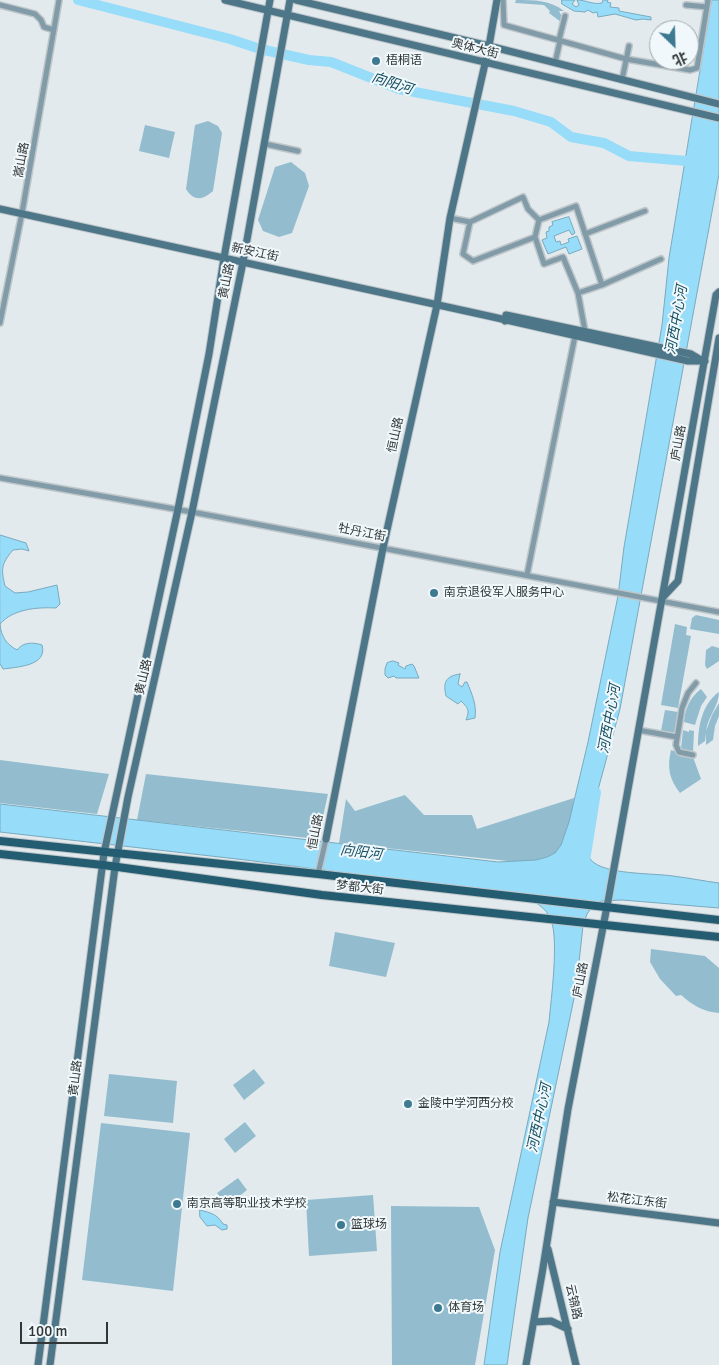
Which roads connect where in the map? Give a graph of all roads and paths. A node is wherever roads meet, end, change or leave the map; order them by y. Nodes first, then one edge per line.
1 (60, 0) edge
2 (225, 0) edge
3 (270, 0) edge
4 (290, 0) edge
5 (296, 0) edge
6 (497, 0) edge
7 (503, 0) edge
8 (708, 0) edge
9 (0, 5) edge
10 (686, 5) dead end
11 (707, 7) junction
12 (268, 10) junction
13 (288, 15) junction
14 (565, 16) dead end
15 (54, 30) junction
16 (559, 41) junction
17 (489, 46) junction
18 (629, 46) dead end
19 (626, 59) junction
20 (485, 62) junction
21 (555, 63) junction
22 (622, 80) junction
23 (719, 104) edge
24 (719, 118) edge
25 (265, 144) junction
26 (298, 151) dead end
27 (0, 209) edge
28 (644, 211) dead end
29 (22, 214) junction
30 (450, 218) junction
31 (539, 220) junction
32 (470, 222) junction
33 (585, 234) junction
34 (536, 237) junction
35 (224, 258) junction
36 (661, 259) dead end
37 (243, 262) junction
38 (602, 284) junction
39 (719, 292) edge
40 (578, 293) junction
41 (436, 305) junction
42 (504, 321) junction
43 (0, 323) edge
44 (584, 331) junction
45 (575, 336) junction
46 (719, 338) edge
47 (649, 348) junction
48 (705, 361) junction
49 (717, 363) edge
50 (0, 478) edge
51 (178, 509) junction
52 (192, 512) junction
53 (383, 548) junction
54 (527, 575) junction
55 (661, 600) junction
56 (719, 612) edge
57 (696, 683) dead end
58 (638, 730) junction
59 (677, 737) junction
60 (693, 755) dead end
61 (326, 839) joint
62 (0, 841) edge
63 (104, 853) junction
64 (0, 854) edge
65 (118, 854) junction
66 (103, 865) junction
67 (115, 867) junction
68 (318, 874) junction
69 (603, 907) junction
70 (719, 920) edge
71 (599, 924) junction
72 (719, 937) edge
73 (553, 1202) junction
74 (719, 1223) edge
75 (547, 1244) junction
76 (534, 1322) junction
77 (568, 1328) junction
78 (38, 1365) edge
79 (50, 1365) edge
80 (526, 1365) edge
81 (576, 1365) edge

1 - 15 street, 嵩山路
2 - 12 main road, 奥体大街
3 - 12 main road, 黄山路
4 - 13 main road, 黄山路
5 - 17 main road, 奥体大街
6 - 17 main road, 恒山路
7 - 16 street
8 - 11 street
9 - 15 street
10 - 11 street
11 - 19 street
12 - 13 main road, 奥体大街
12 - 35 main road, 黄山路
13 - 20 main road, 奥体大街
13 - 25 main road, 黄山路
14 - 16 street
15 - 29 street, 嵩山路
16 - 19 street
16 - 21 street
17 - 20 main road, 恒山路
17 - 21 main road, 奥体大街
18 - 19 street
19 - 22 street
20 - 24 main road, 奥体大街
20 - 30 main road, 恒山路
21 - 22 main road, 奥体大街
22 - 23 main road, 奥体大街
25 - 26 street
25 - 37 main road, 黄山路
27 - 29 main road, 新安江街
28 - 33 street
29 - 35 main road, 新安江街
29 - 43 street, 嵩山路
30 - 32 street
30 - 41 main road, 恒山路
31 - 32 street
31 - 33 street
31 - 34 street
32 - 34 street
33 - 38 street
34 - 40 street
35 - 37 main road, 新安江街
35 - 51 main road, 黄山路
36 - 38 street
37 - 41 main road, 新安江街
37 - 52 main road, 黄山路
38 - 40 street
39 - 48 main road, 庐山路
40 - 44 street
41 - 42 main road, 新安江街
41 - 53 main road, 恒山路
42 - 44 main road, 新安江街
42 - 45 main road, 新安江街
44 - 47 main road, 新安江街
45 - 47 main road, 新安江街
45 - 54 street
46 - 49 main road, 庐山路
47 - 48 main road, 新安江街
48 - 49 street, 新安江街
48 - 55 main road, 庐山路
49 - 55 main road, 庐山路
50 - 51 street, 牡丹江街
51 - 52 street, 牡丹江街
51 - 63 main road, 黄山路
52 - 53 street, 牡丹江街
52 - 65 main road, 黄山路
53 - 54 street, 牡丹江街
53 - 61 main road, 恒山路
54 - 55 street, 牡丹江街
55 - 56 street, 牡丹江街
55 - 58 main road, 庐山路
57 - 59 street
58 - 59 street
58 - 69 main road, 庐山路
59 - 60 street
61 - 68 street, 恒山路
62 - 63 main road, 梦都大街
63 - 65 main road, 梦都大街
63 - 66 main road, 黄山路
64 - 66 main road, 梦都大街
65 - 67 main road, 黄山路
65 - 68 main road, 梦都大街
66 - 67 main road, 梦都大街
66 - 78 main road, 黄山路
67 - 71 main road, 梦都大街
67 - 79 main road, 黄山路
68 - 69 main road, 梦都大街
69 - 70 main road, 梦都大街
69 - 71 main road, 庐山路
71 - 72 main road, 梦都大街
71 - 73 main road, 庐山路
73 - 74 main road, 松花江东街
73 - 75 main road, 庐山路
75 - 76 main road, 庐山路
75 - 77 main road, 云锦路
76 - 77 main road
76 - 80 main road, 庐山路
77 - 81 main road, 云锦路

